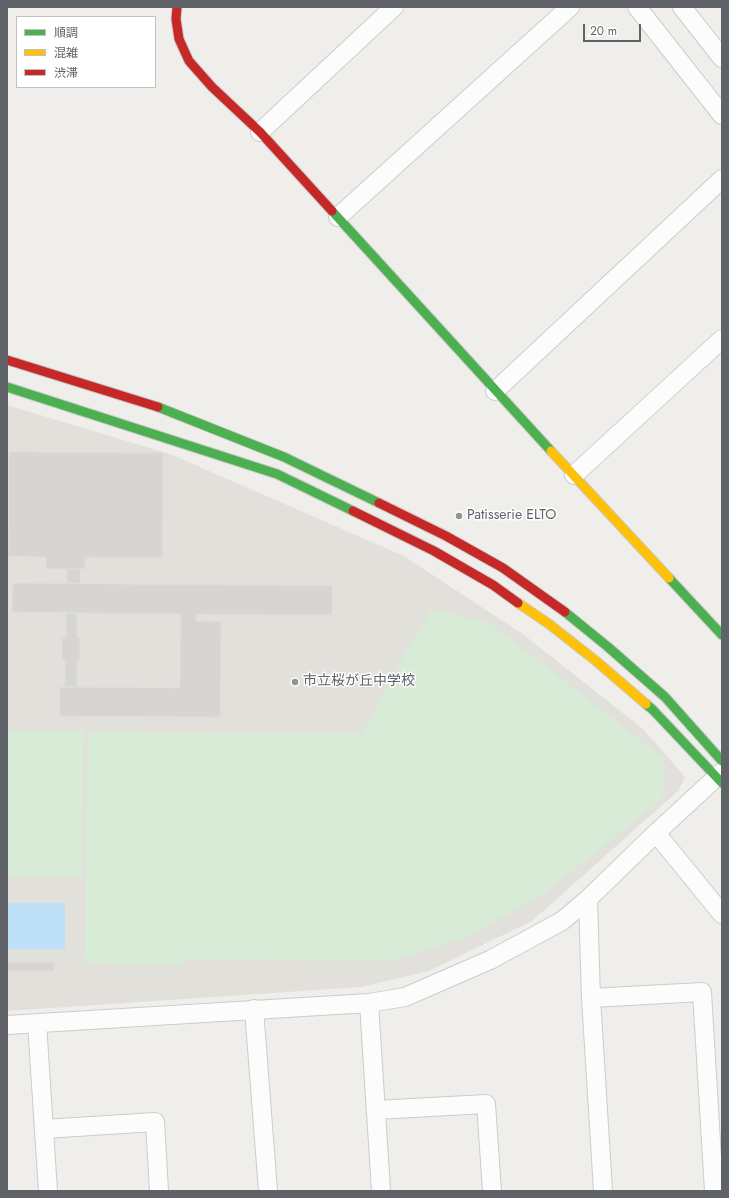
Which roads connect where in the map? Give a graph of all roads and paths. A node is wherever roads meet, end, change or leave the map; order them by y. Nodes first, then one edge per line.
1 (177, 7) edge
2 (394, 7) edge
3 (570, 7) edge
4 (637, 7) edge
5 (682, 7) edge
6 (722, 58) edge
7 (722, 115) edge
8 (260, 132) junction
9 (722, 179) edge
10 (338, 218) junction
11 (722, 339) edge
12 (7, 360) edge
13 (7, 387) edge
14 (496, 391) junction
15 (574, 475) junction
16 (722, 635) edge
17 (721, 773) edge
18 (656, 833) junction
19 (588, 899) junction
20 (722, 914) edge
21 (591, 998) junction
22 (369, 1003) junction
23 (254, 1009) junction
24 (37, 1023) junction
25 (7, 1025) edge
26 (376, 1110) junction
27 (44, 1128) junction
28 (48, 1191) edge
29 (159, 1191) edge
30 (268, 1191) edge
31 (381, 1191) edge
32 (492, 1191) edge
33 (603, 1191) edge
34 (714, 1191) edge

1 - 8 street
2 - 8 street
3 - 10 street
4 - 7 street
5 - 6 street
8 - 10 street
9 - 14 street
10 - 14 street
11 - 15 street
12 - 17 street
13 - 17 street
14 - 15 street
15 - 16 street
17 - 18 street
18 - 19 street
18 - 20 street
19 - 21 street
19 - 22 street
21 - 33 street
21 - 34 street
22 - 23 street
22 - 26 street
23 - 24 street
23 - 30 street
24 - 25 street
24 - 27 street
26 - 31 street
26 - 32 street
27 - 28 street
27 - 29 street

